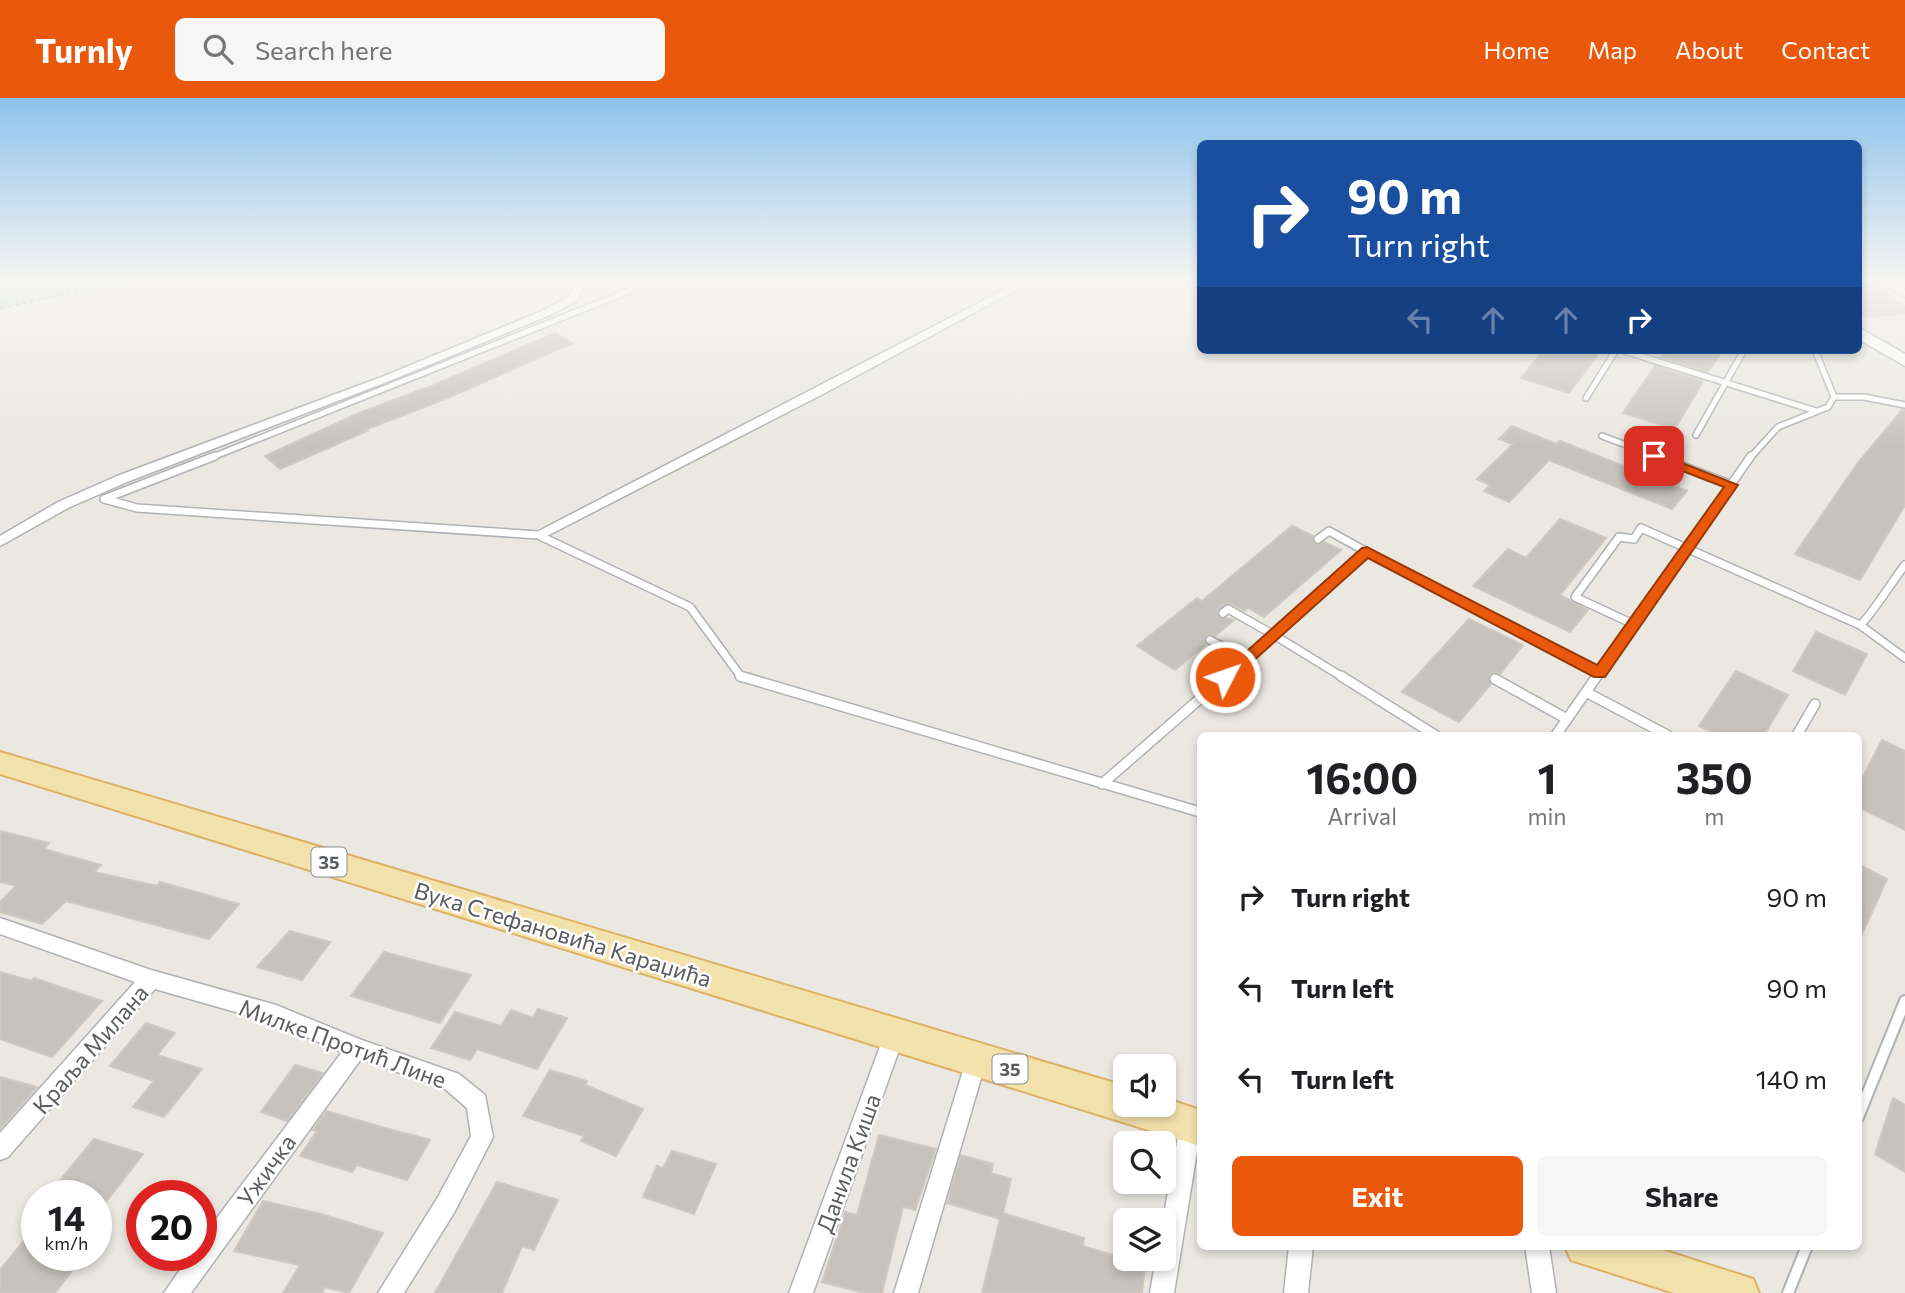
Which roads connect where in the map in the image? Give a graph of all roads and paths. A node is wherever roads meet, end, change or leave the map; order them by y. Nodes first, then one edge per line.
1 (488, 337) edge
2 (517, 337) edge
3 (923, 337) edge
4 (1866, 337) edge
5 (1615, 354) edge
6 (1631, 354) edge
7 (1742, 354) edge
8 (1817, 354) edge
9 (1905, 361) edge
10 (1724, 382) junction
11 (1834, 397) junction
12 (1586, 398) dead end
13 (1905, 405) edge
14 (1816, 411) junction
15 (1696, 435) dead end
16 (1602, 436) dead end
17 (1731, 485) junction
18 (538, 535) junction
19 (1318, 539) dead end
20 (0, 542) edge
21 (1688, 547) junction
22 (1367, 552) junction
23 (1905, 565) edge
24 (1223, 613) dead end
25 (1633, 625) junction
26 (1860, 625) junction
27 (1274, 635) junction
28 (1210, 640) dead end
29 (1905, 657) edge
30 (1246, 659) junction
31 (1599, 673) junction
32 (1495, 679) dead end
33 (1586, 692) junction
34 (1815, 704) dead end
35 (1567, 719) junction
36 (1430, 732) edge
37 (1558, 732) edge
38 (1661, 732) edge
39 (1799, 732) edge
40 (2, 766) edge
41 (1102, 784) junction
42 (1197, 811) edge
43 (0, 926) edge
44 (151, 979) junction
45 (1905, 1001) edge
46 (895, 1033) junction
47 (357, 1048) junction
48 (977, 1058) junction
49 (1113, 1100) edge
50 (1862, 1107) edge
51 (1167, 1117) edge
52 (1196, 1126) edge
53 (0, 1149) edge
54 (1301, 1250) edge
55 (1538, 1250) edge
56 (1598, 1250) edge
57 (1805, 1250) edge
58 (176, 1293) edge
59 (390, 1293) edge
60 (801, 1293) edge
61 (906, 1293) edge
62 (1162, 1293) edge
63 (1296, 1293) edge
64 (1544, 1293) edge
65 (1740, 1293) edge
66 (1788, 1293) edge

1 - 20 street
2 - 18 lane
3 - 18 street
4 - 9 street
5 - 12 lane
6 - 10 lane
7 - 10 lane
8 - 11 lane
10 - 14 lane
10 - 15 lane
11 - 13 lane
11 - 14 lane
14 - 17 lane
16 - 17 lane
17 - 21 lane
18 - 41 lane
19 - 22 lane
21 - 25 lane
21 - 25 lane
21 - 26 lane
22 - 27 lane
22 - 31 lane
23 - 26 lane
24 - 27 lane
25 - 31 lane
26 - 29 lane
27 - 30 lane
27 - 36 lane
28 - 30 lane
30 - 41 lane
31 - 33 lane
32 - 35 lane
33 - 35 lane
33 - 38 lane
34 - 39 lane
35 - 37 lane
40 - 46 main road, Вука Стефановића Караџића / 35
41 - 42 lane
43 - 44 street, Милке Протић Лине
44 - 47 street, Милке Протић Лине
44 - 53 street, Краља Милана
45 - 50 lane
46 - 48 main road, Вука Стефановића Караџића / 35
46 - 60 street, Данила Киша
47 - 58 street, Ужичка
47 - 59 street, Милке Протић Лине
48 - 49 main road, Вука Стефановића Караџића / 35
48 - 61 street
51 - 52 main road, Вука Стефановића Караџића / 35
52 - 62 street
54 - 63 street
55 - 64 street
56 - 65 main road
57 - 66 lane

